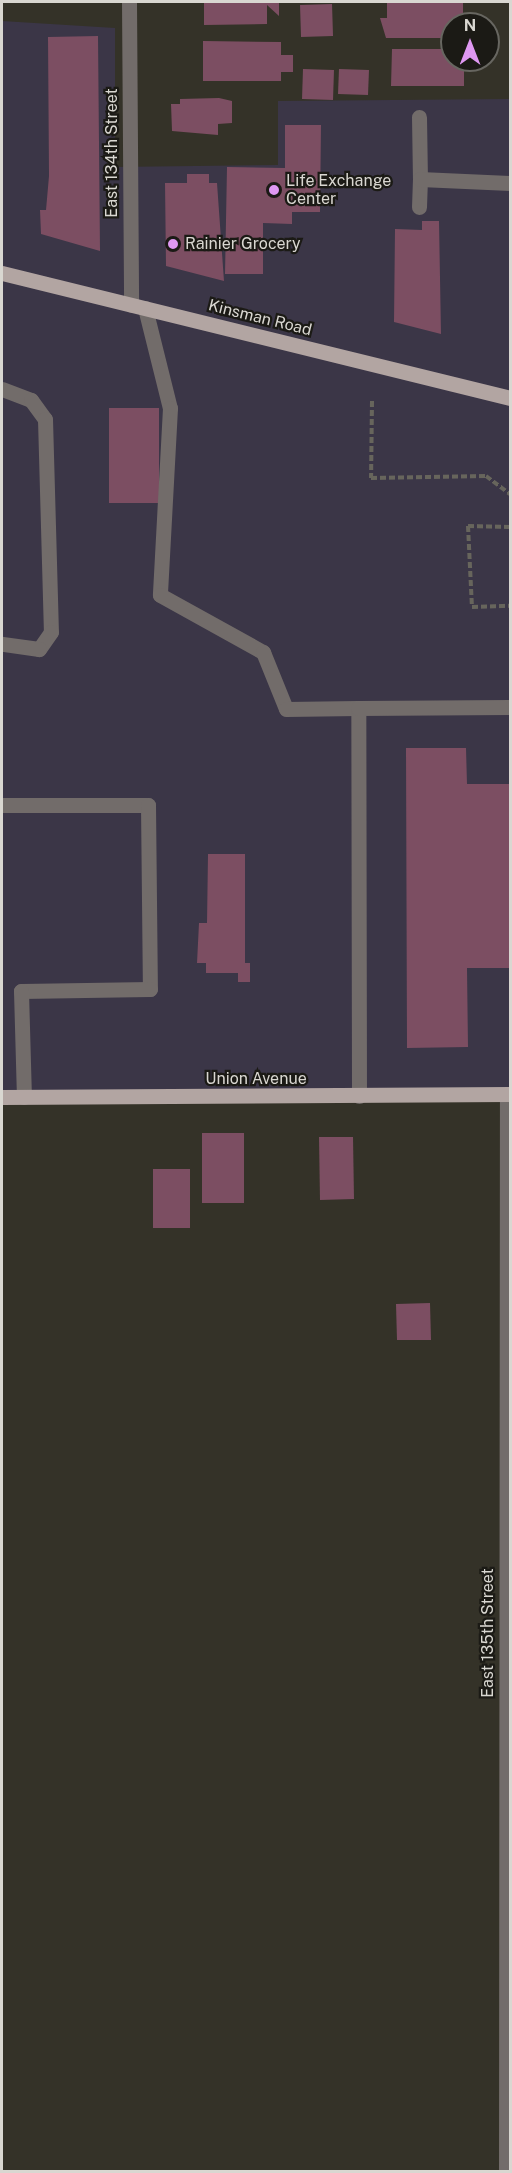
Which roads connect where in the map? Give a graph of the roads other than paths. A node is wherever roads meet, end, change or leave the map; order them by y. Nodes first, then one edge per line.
1 (129, 2) edge
2 (419, 117) dead end
3 (420, 179) junction
4 (510, 183) edge
5 (419, 207) dead end
6 (2, 273) edge
7 (138, 307) junction
8 (2, 389) edge
9 (510, 398) edge
10 (2, 644) edge
11 (510, 707) edge
12 (358, 708) junction
13 (2, 805) edge
14 (509, 1094) edge
15 (359, 1096) junction
16 (2, 1097) edge
17 (24, 1097) junction
18 (506, 2172) edge

1 - 7 street, East 134th Street
2 - 3 street
3 - 4 street
3 - 5 street
6 - 7 main road, Kinsman Road
7 - 9 main road, Kinsman Road
7 - 12 street, East 134th Street
8 - 10 street
11 - 12 street
12 - 15 street
13 - 17 street
14 - 15 main road, Union Avenue
14 - 18 street, East 135th Street
15 - 17 main road, Union Avenue
16 - 17 main road, Union Avenue

